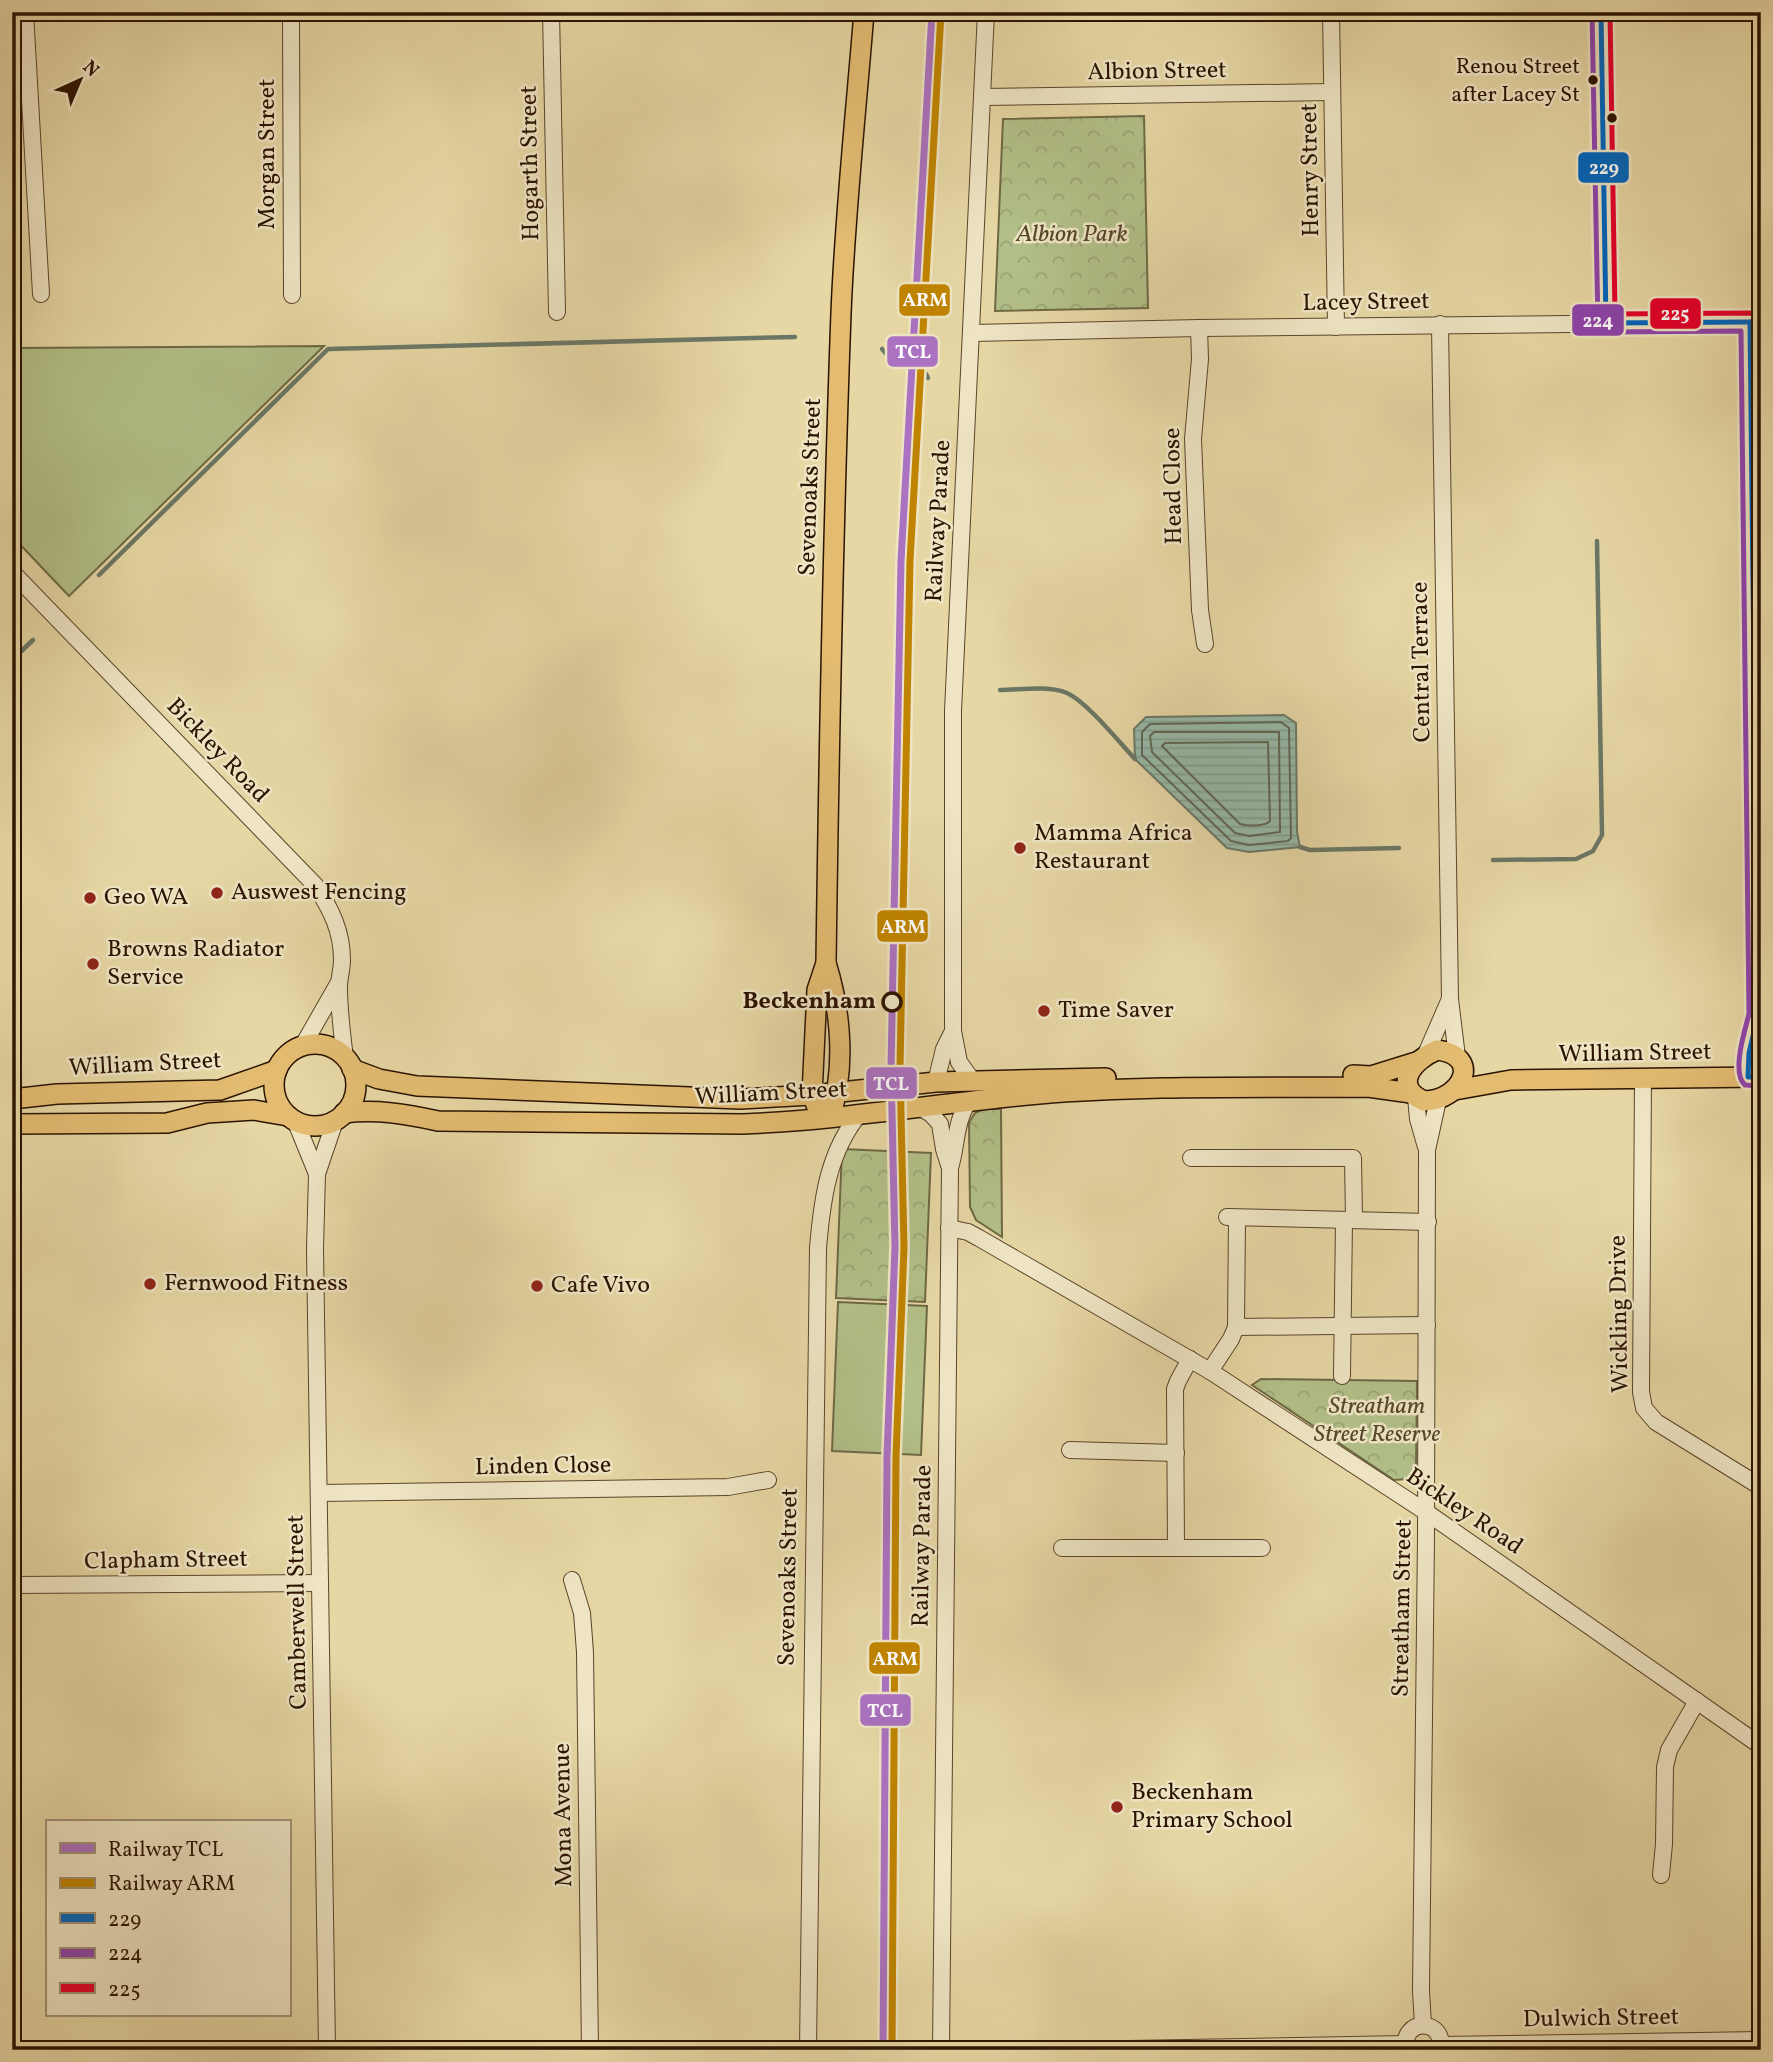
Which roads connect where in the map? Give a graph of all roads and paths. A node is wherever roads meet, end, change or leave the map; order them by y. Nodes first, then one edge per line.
1 (25, 12) edge
2 (291, 12) edge
3 (551, 12) edge
4 (864, 12) edge
5 (986, 12) edge
6 (1331, 12) edge
7 (1601, 12) edge
8 (1332, 92) junction
9 (983, 97) junction
10 (41, 294) dead end
11 (292, 295) dead end
12 (557, 312) dead end
13 (1755, 322) edge
14 (1606, 323) junction
15 (1440, 324) junction
16 (1336, 327) junction
17 (1199, 328) junction
18 (971, 333) junction
19 (12, 572) edge
20 (1205, 644) dead end
21 (1757, 701) edge
22 (827, 963) junction
23 (338, 984) junction
24 (1450, 999) junction
25 (1760, 1019) edge
26 (953, 1031) junction
27 (302, 1047) junction
28 (1421, 1058) junction
29 (1458, 1059) junction
30 (349, 1063) junction
31 (277, 1070) junction
32 (1754, 1077) edge
33 (1643, 1079) junction
34 (972, 1080) junction
35 (1511, 1080) junction
36 (936, 1082) junction
37 (838, 1092) junction
38 (812, 1095) junction
39 (1413, 1095) junction
40 (1446, 1095) junction
41 (12, 1099) edge
42 (969, 1101) junction
43 (918, 1106) junction
44 (860, 1113) junction
45 (339, 1117) junction
46 (826, 1117) junction
47 (292, 1118) junction
48 (12, 1124) edge
49 (1427, 1150) junction
50 (1191, 1158) dead end
51 (950, 1168) junction
52 (317, 1174) junction
53 (1349, 1220) junction
54 (1428, 1222) junction
55 (949, 1228) junction
56 (1427, 1325) junction
57 (1236, 1327) junction
58 (1343, 1328) junction
59 (1190, 1359) junction
60 (1210, 1371) junction
61 (1342, 1376) dead end
62 (1070, 1450) dead end
63 (1176, 1453) junction
64 (768, 1480) dead end
65 (1761, 1487) edge
66 (319, 1493) junction
67 (1426, 1512) junction
68 (1062, 1548) dead end
69 (1176, 1548) junction
70 (1262, 1548) dead end
71 (572, 1580) dead end
72 (320, 1583) junction
73 (12, 1586) edge
74 (1697, 1701) junction
75 (1761, 1746) edge
76 (1661, 1875) dead end
77 (1423, 2025) junction
78 (1761, 2039) edge
79 (1658, 2045) edge
80 (1406, 2047) edge
81 (1441, 2047) edge
82 (327, 2050) edge
83 (590, 2050) edge
84 (808, 2050) edge
85 (941, 2050) edge
86 (1071, 2050) edge

1 - 10 street
2 - 11 street, Morgan Street
3 - 12 street, Hogarth Street
4 - 22 main road, Sevenoaks Street
5 - 9 street, Railway Parade
6 - 8 street, Henry Street
7 - 14 street
8 - 9 street, Albion Street
8 - 16 street, Henry Street
9 - 18 street, Railway Parade
13 - 14 street, Lacey Street
13 - 21 street
14 - 15 street, Lacey Street
15 - 16 street, Lacey Street
15 - 24 street, Central Terrace
16 - 17 street, Lacey Street
17 - 18 street, Lacey Street
17 - 20 street, Head Close
18 - 26 street, Railway Parade
19 - 23 street, Bickley Road
21 - 25 street
22 - 37 main road, Sevenoaks Street
22 - 38 main road, Sevenoaks Street
23 - 27 street, Bickley Road
23 - 30 street, Bickley Road
24 - 28 street, Central Terrace
24 - 29 street, Central Terrace
25 - 32 street
26 - 34 street, Railway Parade
26 - 36 street, Railway Parade
27 - 30 main road
27 - 31 main road
28 - 29 main road, William Street
28 - 34 main road, William Street
28 - 39 main road
29 - 35 main road, William Street
29 - 40 main road
30 - 38 main road, William Street
30 - 45 main road
31 - 41 main road, William Street
31 - 47 main road
32 - 33 main road, William Street
33 - 35 main road, William Street
33 - 65 street, Wickling Drive
34 - 36 main road, William Street
35 - 40 main road, William Street
36 - 37 main road, William Street
37 - 38 main road, William Street
37 - 46 main road, Sevenoaks Street
38 - 46 main road, Sevenoaks Street
39 - 40 main road, William Street
39 - 42 main road, William Street
39 - 49 street, Streatham Street
40 - 49 street, Streatham Street
42 - 43 main road, William Street
42 - 51 street, Railway Parade
43 - 44 main road, William Street
43 - 51 street, Railway Parade
44 - 46 main road, William Street
44 - 84 street, Sevenoaks Street
45 - 46 main road, William Street
45 - 47 main road
45 - 52 street, Camberwell Street
47 - 48 main road, William Street
47 - 52 street, Camberwell Street
49 - 54 street, Streatham Street
50 - 53 street
51 - 55 street, Railway Parade
52 - 66 street, Camberwell Street
53 - 54 street
53 - 57 street
53 - 58 street
54 - 56 street, Streatham Street
55 - 59 street, Bickley Road
55 - 85 street, Railway Parade
56 - 58 street
56 - 67 street, Streatham Street
57 - 58 street
57 - 60 street
58 - 61 street
59 - 60 street, Bickley Road
59 - 63 street
60 - 67 street, Bickley Road
62 - 63 street
63 - 69 street
64 - 66 street, Linden Close
66 - 72 street, Camberwell Street
67 - 74 street, Bickley Road
67 - 77 street, Streatham Street
68 - 69 street
69 - 70 street
71 - 83 street, Mona Avenue
72 - 73 street, Clapham Street
72 - 82 street, Camberwell Street
74 - 75 street, Bickley Road
74 - 76 street
77 - 80 street
77 - 81 street
78 - 79 street, Dulwich Street
79 - 81 street, Dulwich Street
80 - 86 street

